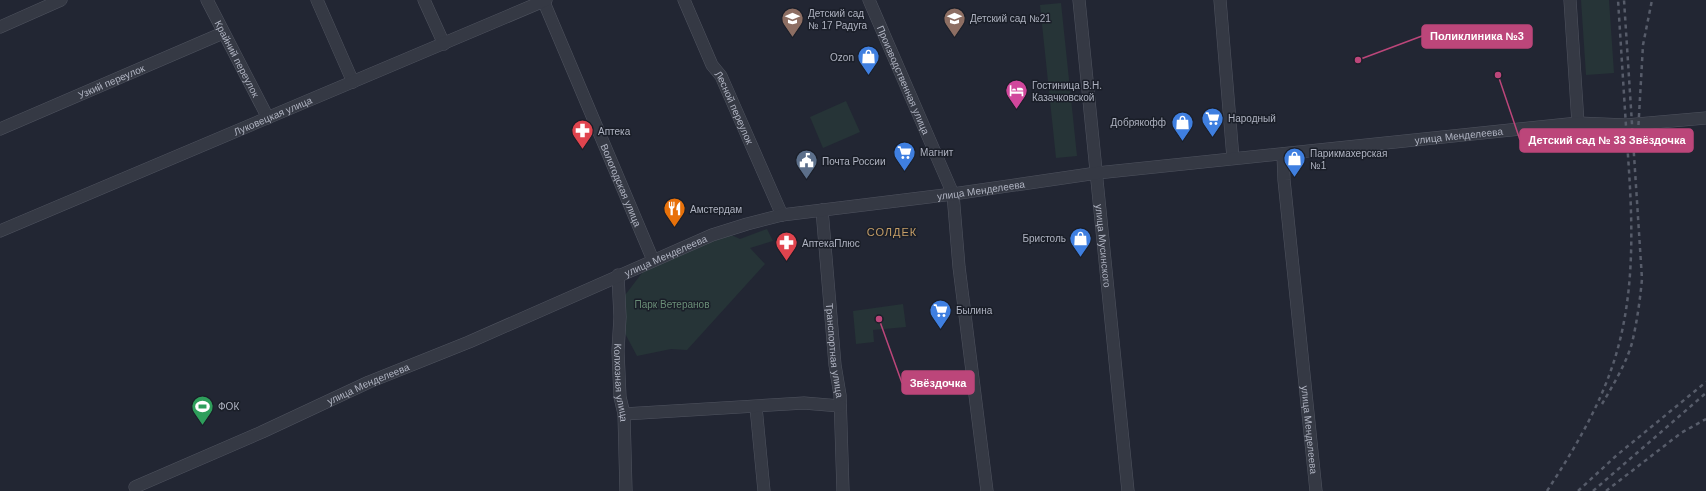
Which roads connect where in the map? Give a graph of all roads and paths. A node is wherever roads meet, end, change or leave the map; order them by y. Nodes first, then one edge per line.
1 (61, 0) edge
2 (207, 0) edge
3 (317, 0) edge
4 (424, 0) edge
5 (544, 0) edge
6 (684, 0) edge
7 (869, 0) edge
8 (1079, 0) edge
9 (1220, 0) edge
10 (1570, 0) edge
11 (0, 27) edge
12 (223, 32) junction
13 (444, 44) junction
14 (353, 82) junction
15 (268, 118) junction
16 (1706, 118) edge
17 (1578, 123) junction
18 (0, 129) edge
19 (1283, 154) junction
20 (1233, 158) junction
21 (1097, 173) junction
22 (953, 194) junction
23 (822, 210) junction
24 (782, 215) junction
25 (0, 231) edge
26 (653, 260) junction
27 (618, 275) junction
28 (840, 406) junction
29 (756, 407) junction
30 (624, 414) junction
31 (135, 487) dead end
32 (626, 491) edge
33 (764, 491) edge
34 (843, 491) edge
35 (987, 491) edge
36 (1128, 491) edge
37 (1316, 491) edge

1 - 11 street
2 - 12 street, Крайний переулок
3 - 14 street
4 - 13 street
5 - 13 street, Луковецкая улица
5 - 26 street, Вологодская улица
6 - 24 street, Лесной переулок
7 - 22 street, Производственная улица
8 - 21 street, улица Мусинского
9 - 20 street
10 - 17 street
12 - 15 street, Крайний переулок
12 - 18 street, Узкий переулок
13 - 14 street, Луковецкая улица
14 - 15 street, Луковецкая улица
15 - 25 street, Луковецкая улица
16 - 17 street, улица Менделеева
17 - 19 street, улица Менделеева
19 - 20 street, улица Менделеева
19 - 37 street, улица Менделеева
20 - 21 street, улица Менделеева
21 - 22 street, улица Менделеева
21 - 36 street, улица Мусинского
22 - 23 street, улица Менделеева
22 - 35 street, Производственная улица
23 - 24 street, улица Менделеева
23 - 28 street, Транспортная улица
24 - 26 street, улица Менделеева
26 - 27 street, улица Менделеева
27 - 30 street, Колхозная улица
27 - 31 street, улица Менделеева
28 - 29 street
28 - 34 street, Транспортная улица
29 - 30 street
29 - 33 street
30 - 32 street, Колхозная улица

